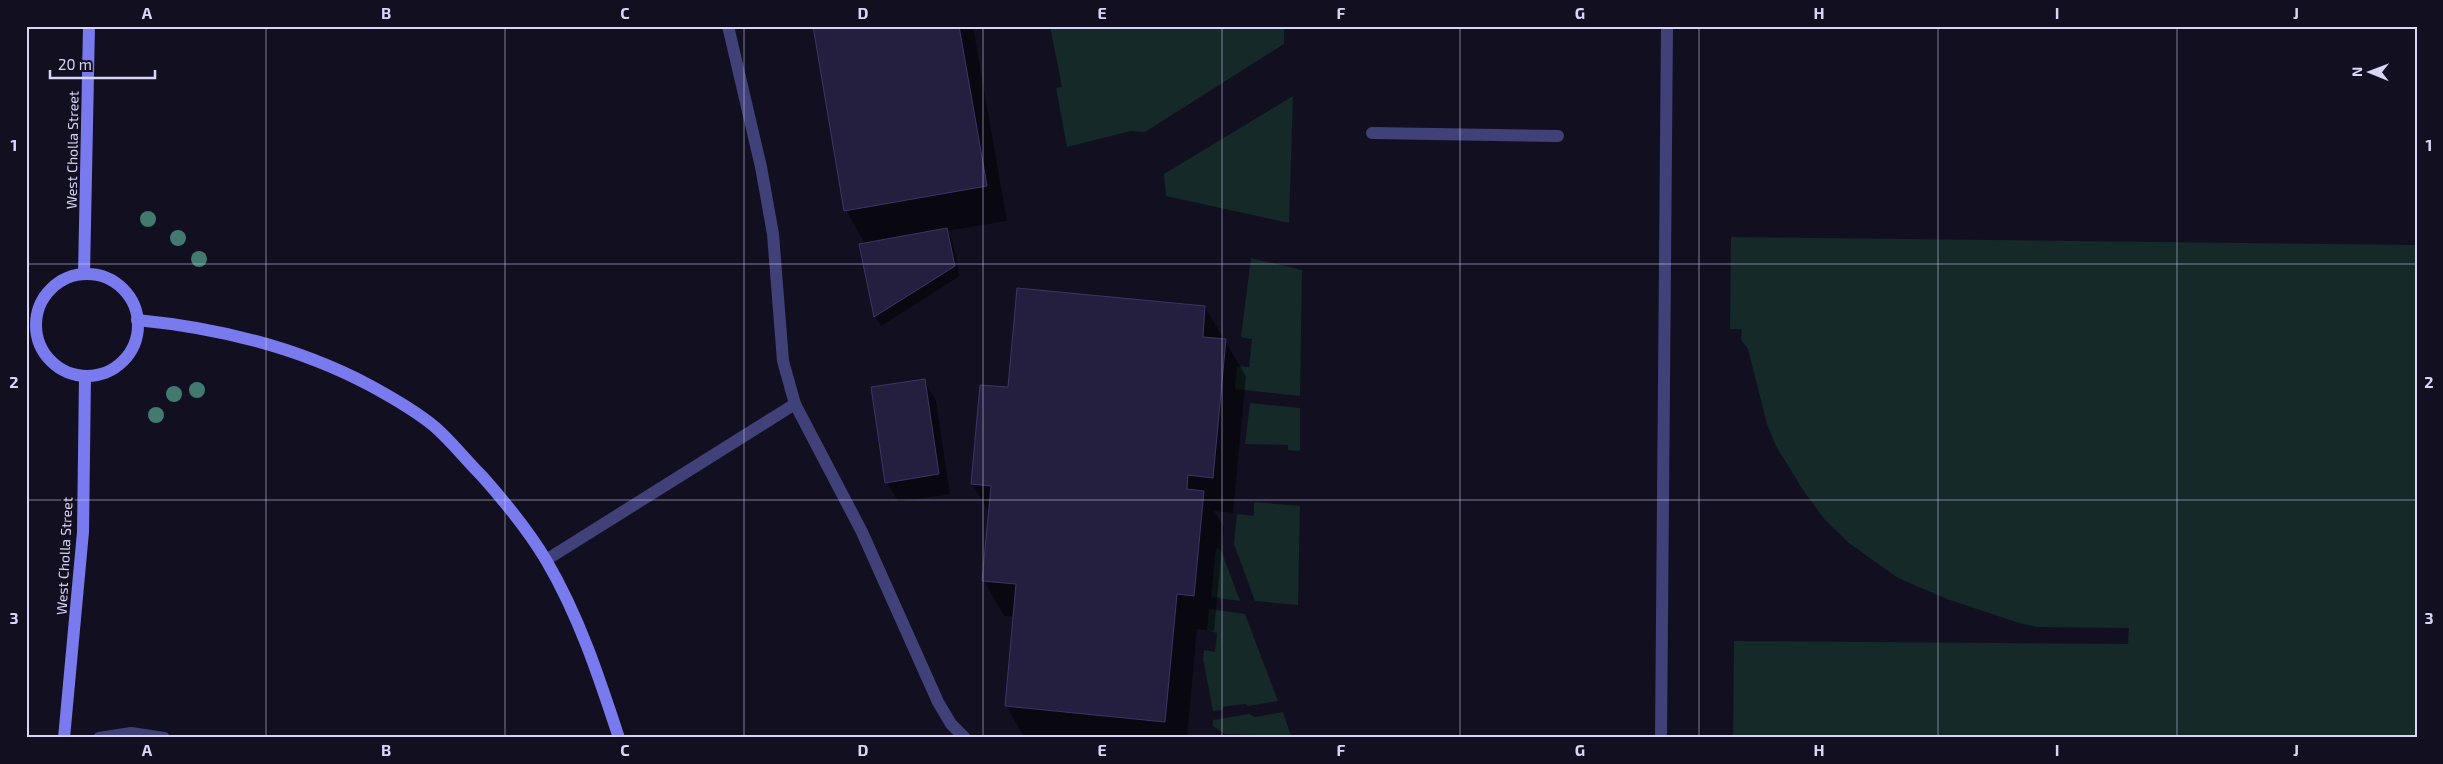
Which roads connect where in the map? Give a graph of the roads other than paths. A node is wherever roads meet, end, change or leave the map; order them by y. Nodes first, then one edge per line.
1 (89, 26) edge
2 (728, 26) edge
3 (1667, 26) edge
4 (1372, 133) dead end
5 (1558, 136) dead end
6 (84, 274) junction
7 (137, 320) junction
8 (85, 376) junction
9 (795, 404) junction
10 (546, 560) junction
11 (64, 738) edge
12 (99, 738) edge
13 (164, 738) edge
14 (619, 738) edge
15 (965, 738) edge
16 (1661, 738) edge

1 - 6 street, West Cholla Street
2 - 9 street
3 - 16 street
4 - 5 street
6 - 7 street
6 - 8 street
7 - 8 street
7 - 10 street
8 - 11 street, West Cholla Street
9 - 10 street
9 - 15 street
10 - 14 street
12 - 13 street

